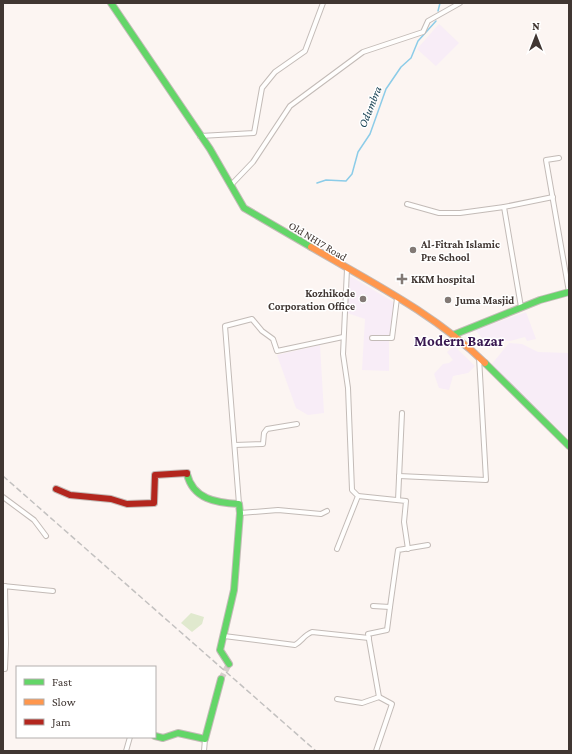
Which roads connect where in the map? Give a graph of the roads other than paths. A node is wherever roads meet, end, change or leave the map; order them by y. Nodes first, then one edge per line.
1 (111, 3) edge
2 (323, 3) edge
3 (460, 3) edge
4 (200, 136) junction
5 (559, 158) dead end
6 (231, 185) junction
7 (553, 197) junction
8 (407, 204) dead end
9 (504, 207) junction
10 (346, 269) junction
11 (569, 292) edge
12 (397, 298) junction
13 (521, 307) junction
14 (453, 335) junction
15 (343, 337) junction
16 (372, 338) dead end
17 (479, 357) junction
18 (402, 412) dead end
19 (297, 424) dead end
20 (235, 446) junction
21 (569, 446) edge
22 (399, 476) junction
23 (56, 489) dead end
24 (358, 496) junction
25 (3, 497) edge
26 (398, 500) junction
27 (238, 504) junction
28 (327, 511) dead end
29 (240, 513) junction
30 (46, 536) dead end
31 (428, 545) dead end
32 (408, 548) junction
33 (338, 549) dead end
34 (4, 586) edge
35 (52, 591) dead end
36 (373, 606) dead end
37 (390, 607) junction
38 (224, 636) junction
39 (369, 638) junction
40 (229, 664) dead end
41 (3, 669) edge
42 (221, 679) tunnel mouth
43 (379, 697) junction
44 (337, 700) dead end
45 (156, 736) edge
46 (130, 738) edge
47 (205, 739) junction
48 (126, 751) edge
49 (204, 751) edge
50 (376, 751) edge

1 - 4 main road, Old NH17 Road
2 - 4 street
3 - 6 street
4 - 6 main road, Old NH17 Road
5 - 7 street
6 - 10 main road, Old NH17 Road
7 - 9 street
7 - 11 street
8 - 9 street
9 - 13 street
10 - 12 main road, Old NH17 Road
10 - 15 street
11 - 13 main road
12 - 14 main road, Old NH17 Road
12 - 16 street
13 - 14 main road
14 - 17 main road, Old NH17 Road
15 - 20 street
15 - 24 street
17 - 21 main road, Old NH17 Road
17 - 22 street
18 - 22 street
19 - 20 street
20 - 27 street
22 - 26 street
23 - 27 main road
24 - 26 street
24 - 33 street
25 - 30 street
26 - 32 street
27 - 29 main road
28 - 29 street
29 - 38 main road
31 - 32 street
32 - 37 street
34 - 35 street
34 - 41 street
36 - 37 street
37 - 39 street
38 - 39 street
38 - 40 main road
39 - 43 street
42 - 47 main road
43 - 44 street
43 - 50 street
45 - 47 main road
46 - 48 street
47 - 49 street

